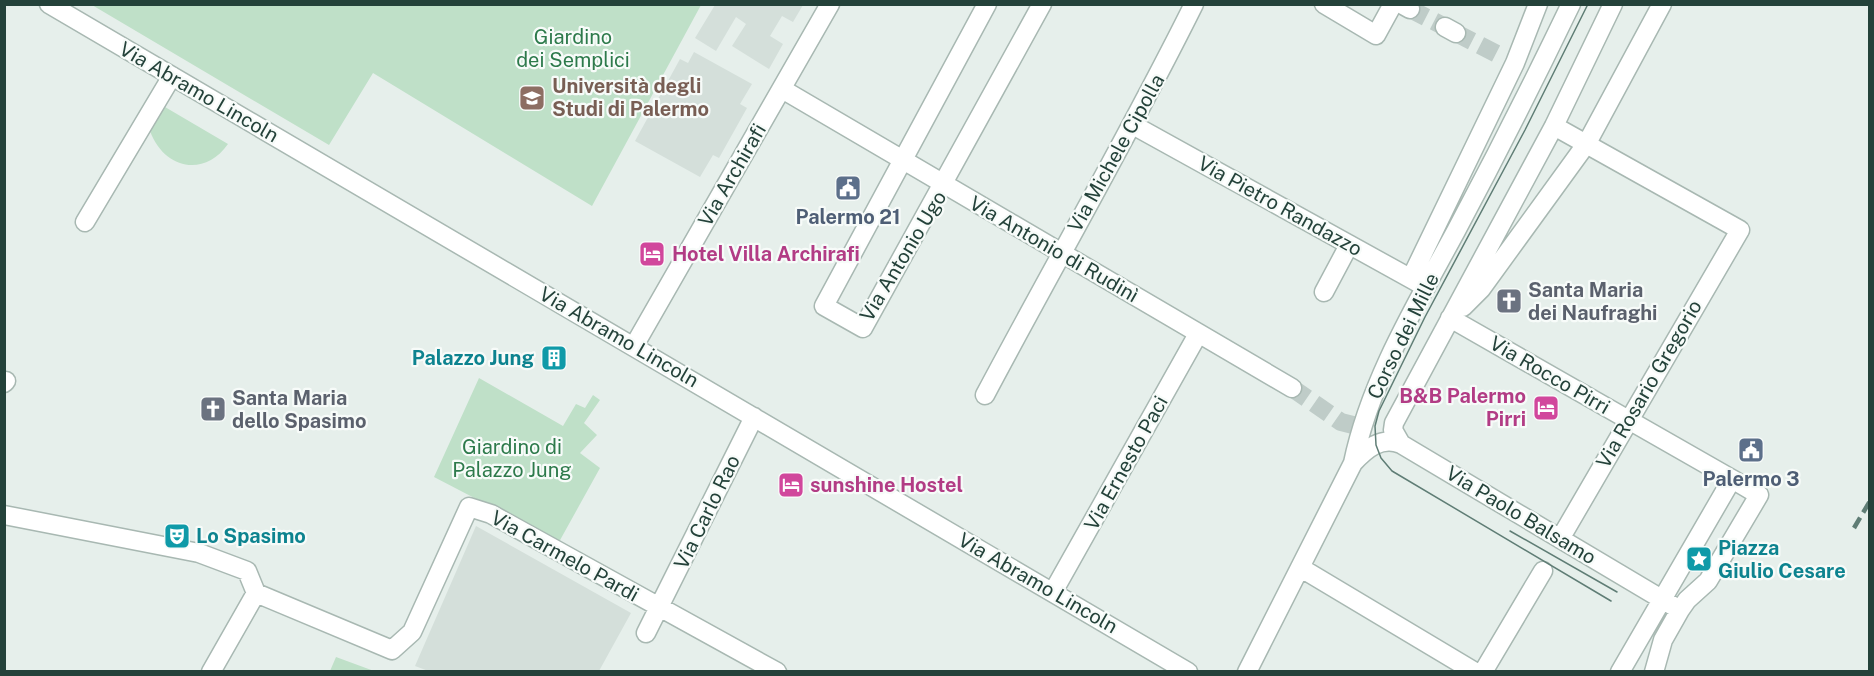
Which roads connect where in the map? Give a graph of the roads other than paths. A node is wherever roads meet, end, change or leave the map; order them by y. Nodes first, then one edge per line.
1 (49, 4) edge
2 (830, 4) edge
3 (987, 4) edge
4 (1042, 4) edge
5 (1194, 4) edge
6 (1324, 4) edge
7 (1538, 4) edge
8 (1571, 4) edge
9 (1613, 4) edge
10 (1662, 4) edge
11 (1402, 6) edge
12 (172, 76) junction
13 (782, 89) junction
14 (1133, 125) junction
15 (1554, 126) junction
16 (1587, 142) junction
17 (902, 160) junction
18 (945, 185) junction
19 (85, 222) dead end
20 (1349, 245) junction
21 (1060, 253) junction
22 (1418, 283) junction
23 (1324, 292) dead end
24 (1450, 318) junction
25 (1198, 334) junction
26 (634, 346) junction
27 (1292, 388) tunnel mouth
28 (985, 395) dead end
29 (754, 417) junction
30 (1627, 419) junction
31 (1401, 444) junction
32 (1353, 463) junction
33 (1732, 479) junction
34 (4, 515) edge
35 (1560, 539) junction
36 (1301, 568) junction
37 (1543, 571) dead end
38 (1053, 592) junction
39 (256, 593) junction
40 (1662, 599) junction
41 (659, 607) junction
42 (1680, 610) junction
43 (646, 633) dead end
44 (211, 672) edge
45 (777, 672) edge
46 (1188, 672) edge
47 (1248, 672) edge
48 (1474, 672) edge
49 (1483, 672) edge
50 (1620, 672) edge
51 (1654, 672) edge

1 - 12 street, Via Abramo Lincoln
2 - 13 street, Via Archirafi
3 - 17 street, Via Antonio Ugo
4 - 18 street, Via Antonio Ugo
5 - 14 street, Via Michele Cipolla
6 - 11 street
7 - 22 street, Corso dei Mille
8 - 22 street, Corso dei Mille
9 - 15 street, Corso dei Mille
10 - 16 street, Corso dei Mille
12 - 19 street
12 - 26 street, Via Abramo Lincoln
13 - 17 street, Via Antonio di Rudinì
13 - 26 street, Via Archirafi
14 - 20 street, Via Pietro Randazzo
14 - 21 street, Via Michele Cipolla
15 - 16 street
15 - 24 street, Corso dei Mille
16 - 24 street, Corso dei Mille
16 - 30 street, Via Rosario Gregorio
17 - 18 street, Via Antonio di Rudinì
17 - 18 street, Via Antonio Ugo
18 - 21 street, Via Antonio di Rudinì
20 - 22 street, Via Pietro Randazzo
20 - 23 street
21 - 25 street, Via Antonio di Rudinì
21 - 28 street, Via Michele Cipolla
22 - 32 street, Corso dei Mille
24 - 30 street, Via Rocco Pirri
24 - 31 street, Corso dei Mille
25 - 27 street, Via Antonio di Rudinì
25 - 38 street, Via Ernesto Paci
26 - 29 street, Via Abramo Lincoln
29 - 38 street, Via Abramo Lincoln
29 - 41 street, Via Carlo Rao
30 - 33 street, Via Rocco Pirri
30 - 35 street, Via Rosario Gregorio
31 - 32 street
31 - 35 street, Via Paolo Balsamo
32 - 36 street, Corso dei Mille
33 - 40 street
33 - 42 street, Via Rocco Pirri
34 - 39 street
35 - 40 street, Via Paolo Balsamo
36 - 47 street, Corso dei Mille
36 - 48 street
37 - 49 street
38 - 46 street, Via Abramo Lincoln
39 - 41 street, Via Carmelo Pardi
39 - 44 street
40 - 42 street, Via Paolo Balsamo
40 - 50 street
41 - 43 street, Via Carlo Rao
41 - 45 street, Via Carmelo Pardi
42 - 51 street

